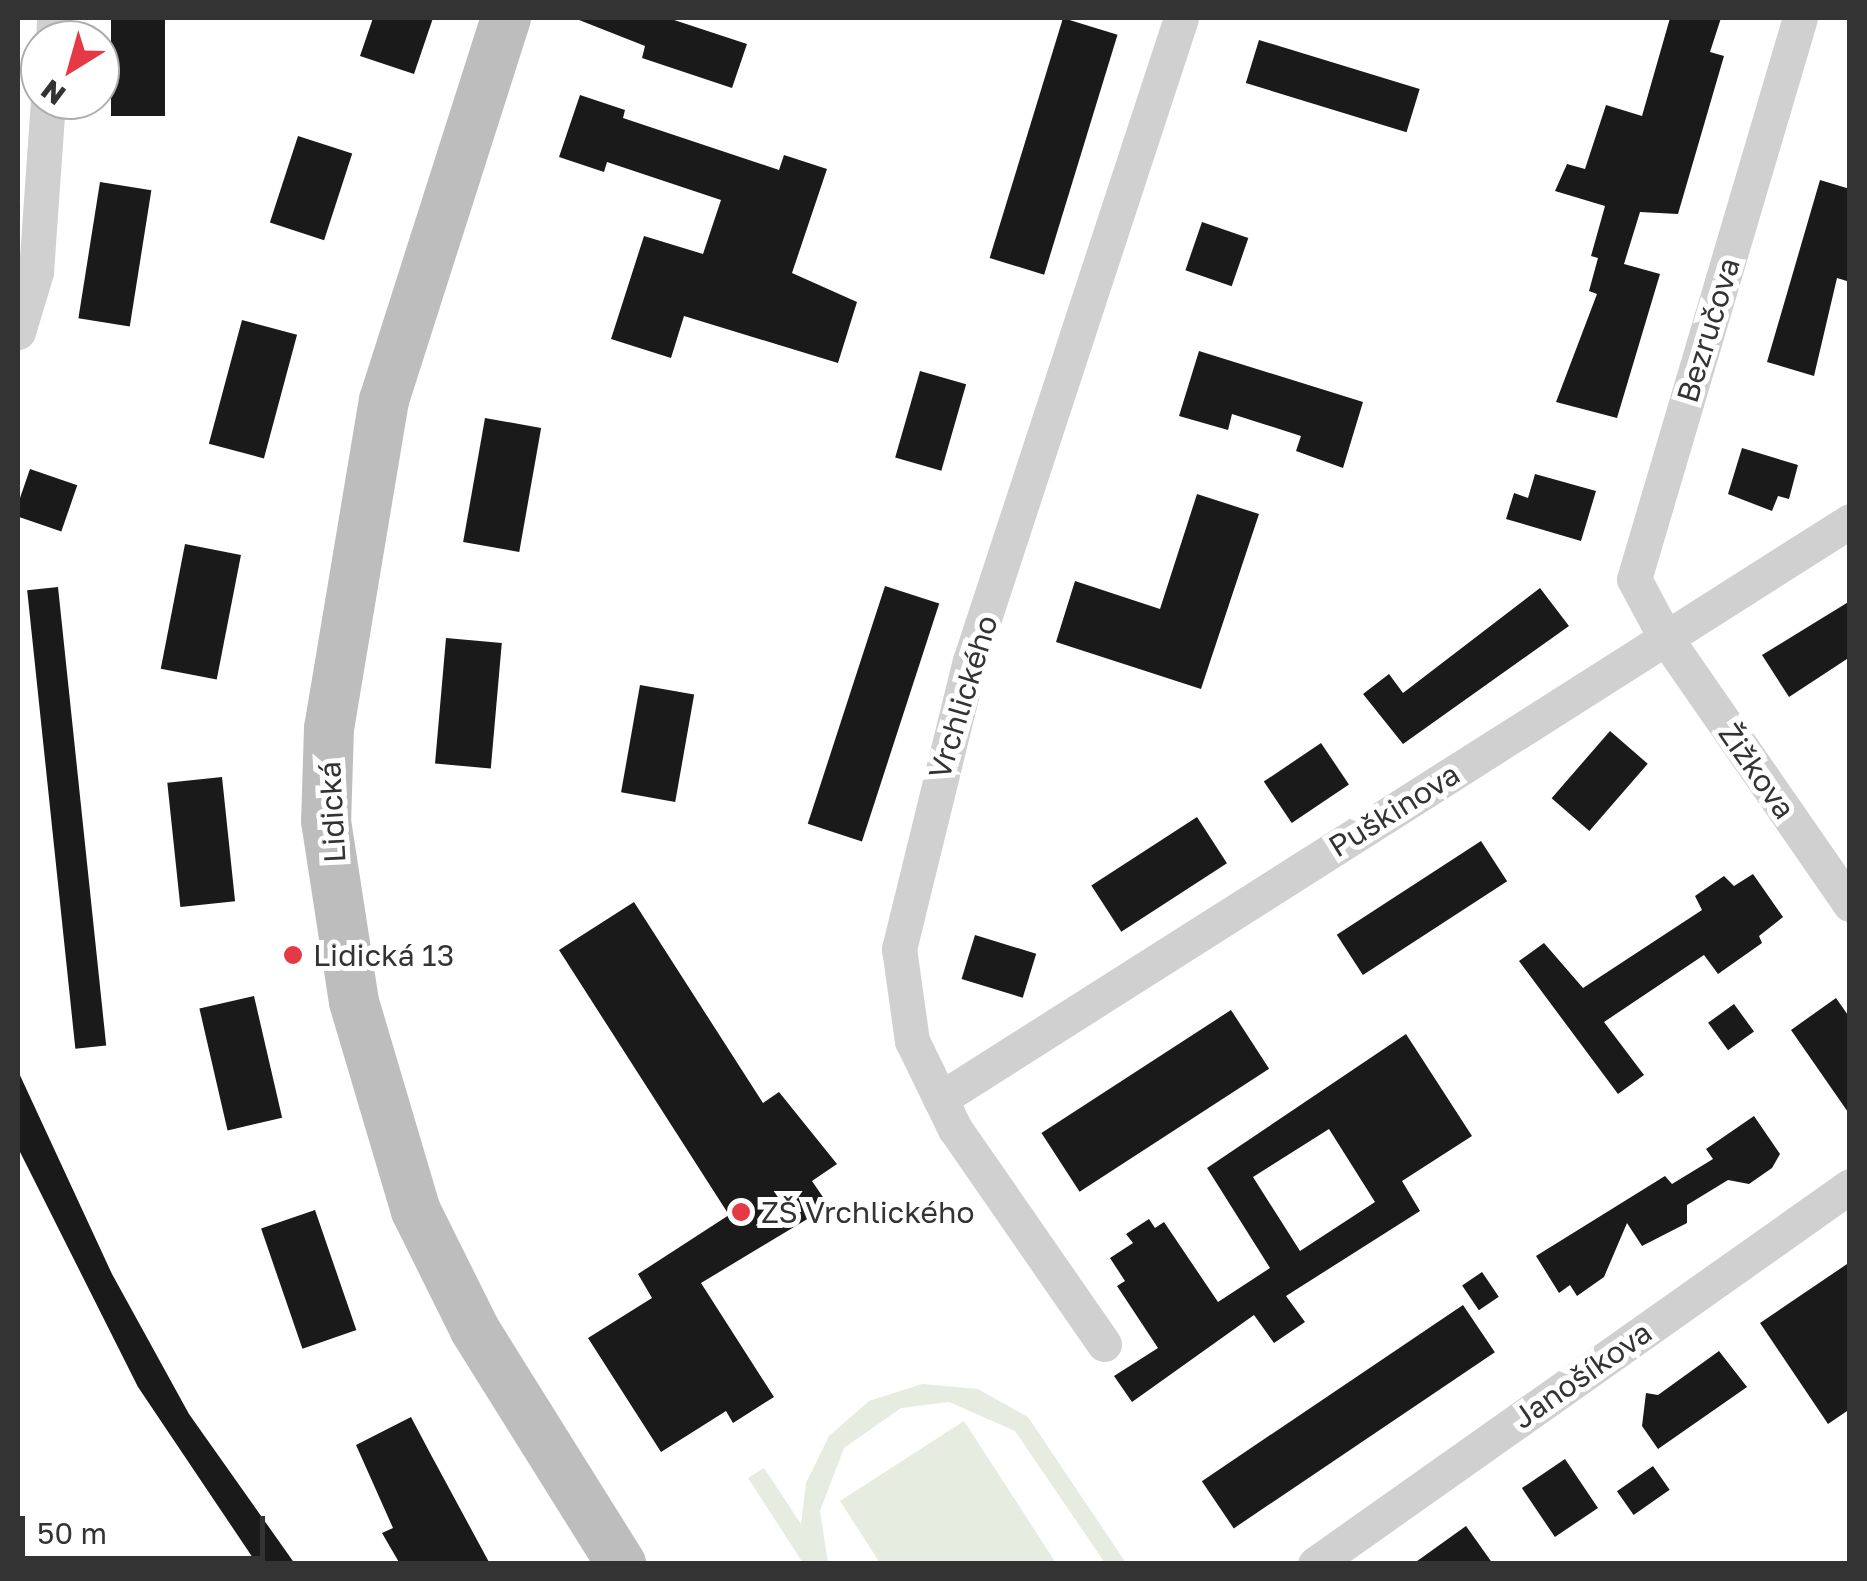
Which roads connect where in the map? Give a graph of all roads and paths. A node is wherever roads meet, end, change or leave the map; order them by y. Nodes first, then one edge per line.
1 (506, 18) edge
2 (1181, 18) edge
3 (1800, 18) edge
4 (47, 120) edge
5 (18, 332) edge
6 (1850, 521) edge
7 (1665, 637) junction
8 (1850, 904) edge
9 (940, 1099) junction
10 (1850, 1186) edge
11 (1104, 1344) dead end
12 (621, 1564) edge
13 (1314, 1564) edge

1 - 12 main road, Lidická
2 - 9 street, Vrchlického
3 - 7 street, Bezručova
4 - 5 street
6 - 7 street, Puškinova
7 - 8 street, Žižkova
7 - 9 street, Puškinova
9 - 11 street, Vrchlického
10 - 13 street, Janošíkova

